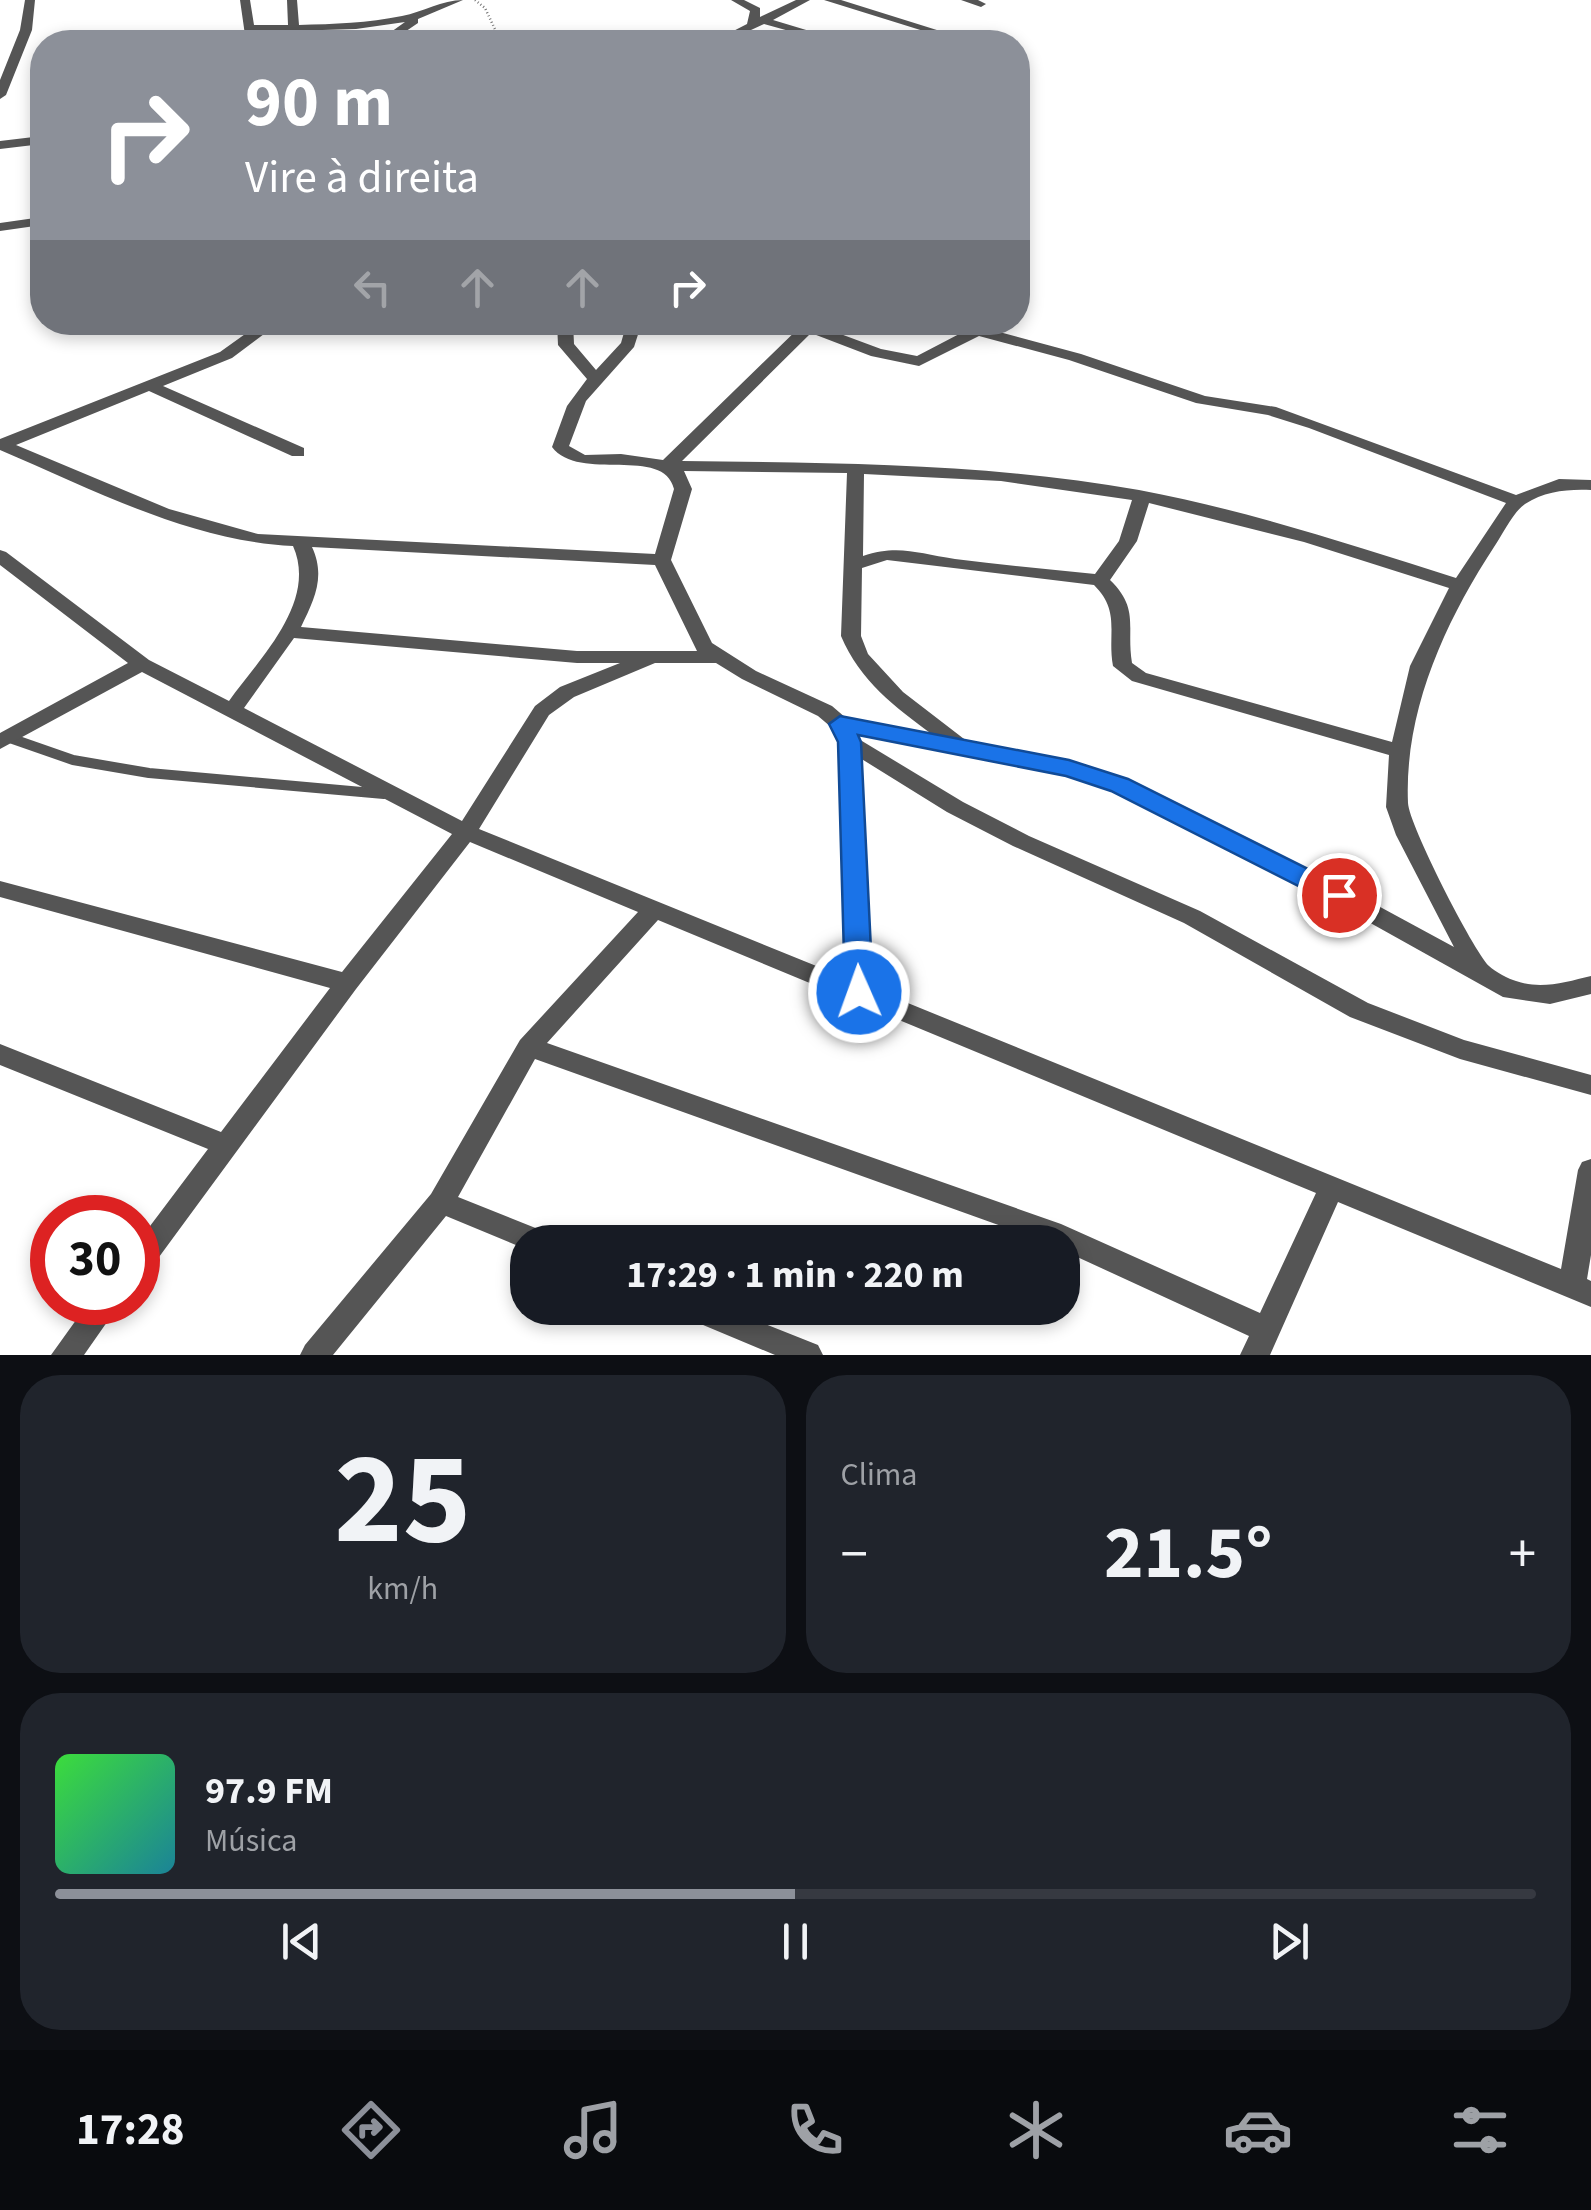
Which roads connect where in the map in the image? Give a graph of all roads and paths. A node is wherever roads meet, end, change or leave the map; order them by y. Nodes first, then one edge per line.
1 (30, 0) edge
2 (245, 0) edge
3 (292, 0) edge
4 (458, 0) edge
5 (475, 0) edge
6 (736, 0) edge
7 (805, 0) edge
8 (829, 0) edge
9 (966, 0) edge
10 (981, 4) dead end
11 (429, 13) junction
12 (757, 23) junction
13 (294, 26) junction
14 (248, 29) joint
15 (402, 30) edge
16 (496, 30) edge
17 (742, 30) edge
18 (788, 30) edge
19 (931, 30) edge
20 (0, 95) edge
21 (30, 141) edge
22 (0, 145) edge
23 (30, 223) edge
24 (0, 227) edge
25 (254, 335) edge
26 (566, 335) edge
27 (631, 335) edge
28 (802, 335) edge
29 (835, 335) edge
30 (969, 335) edge
31 (982, 335) edge
32 (594, 377) junction
33 (152, 386) junction
34 (1, 444) edge
35 (298, 452) dead end
36 (667, 466) junction
37 (856, 468) junction
38 (1591, 485) edge
39 (1140, 496) junction
40 (1516, 501) junction
41 (301, 543) junction
42 (0, 556) edge
43 (662, 560) junction
44 (853, 564) junction
45 (1100, 580) junction
46 (1460, 584) junction
47 (289, 632) junction
48 (716, 657) junction
49 (650, 658) junction
50 (142, 664) junction
51 (233, 709) junction
52 (845, 733) junction
53 (2, 738) edge
54 (964, 747) junction
55 (1400, 751) junction
56 (395, 795) junction
57 (466, 832) junction
58 (0, 889) edge
59 (655, 908) junction
60 (1482, 975) junction
61 (346, 982) junction
62 (1591, 985) edge
63 (859, 992) junction
64 (529, 1047) junction
65 (0, 1054) edge
66 (1591, 1084) edge
67 (228, 1146) junction
68 (1591, 1170) edge
69 (1332, 1187) junction
70 (441, 1202) junction
71 (510, 1230) edge
72 (160, 1234) edge
73 (1581, 1290) edge
74 (89, 1325) edge
75 (735, 1325) edge
76 (1261, 1343) edge
77 (66, 1355) edge
78 (315, 1355) edge
79 (808, 1355) edge

1 - 20 street
2 - 14 street
3 - 13 street
4 - 11 street
5 - 16 path
6 - 12 street
7 - 12 street
8 - 19 street
9 - 10 street
11 - 13 street
11 - 15 street
12 - 17 street
12 - 18 street
13 - 14 street
21 - 22 street
23 - 24 street
25 - 33 street
26 - 32 street
27 - 32 street
28 - 36 street
29 - 30 street
31 - 40 street
32 - 36 street
33 - 34 street
33 - 35 street
34 - 41 street
36 - 37 street
36 - 43 street
37 - 39 street
37 - 44 street
38 - 40 street
39 - 45 street
39 - 46 street
40 - 46 street
41 - 43 street
41 - 47 street
42 - 50 street
43 - 48 street
44 - 45 street
44 - 54 street
45 - 55 street
46 - 55 street
47 - 49 street
47 - 51 street
48 - 49 street
48 - 52 street
49 - 57 street
50 - 51 street
50 - 53 street
51 - 56 street
52 - 54 street
52 - 63 street
52 - 66 street
53 - 56 lane
54 - 60 street
55 - 60 street
56 - 57 street
57 - 59 street
57 - 61 street
58 - 61 street
59 - 63 street
59 - 64 street
60 - 62 street
61 - 67 street
63 - 69 street
64 - 70 street
64 - 76 street
65 - 67 street
67 - 72 street
68 - 73 street
69 - 73 street
69 - 76 street
70 - 71 street
70 - 78 street
74 - 77 street
75 - 79 street

